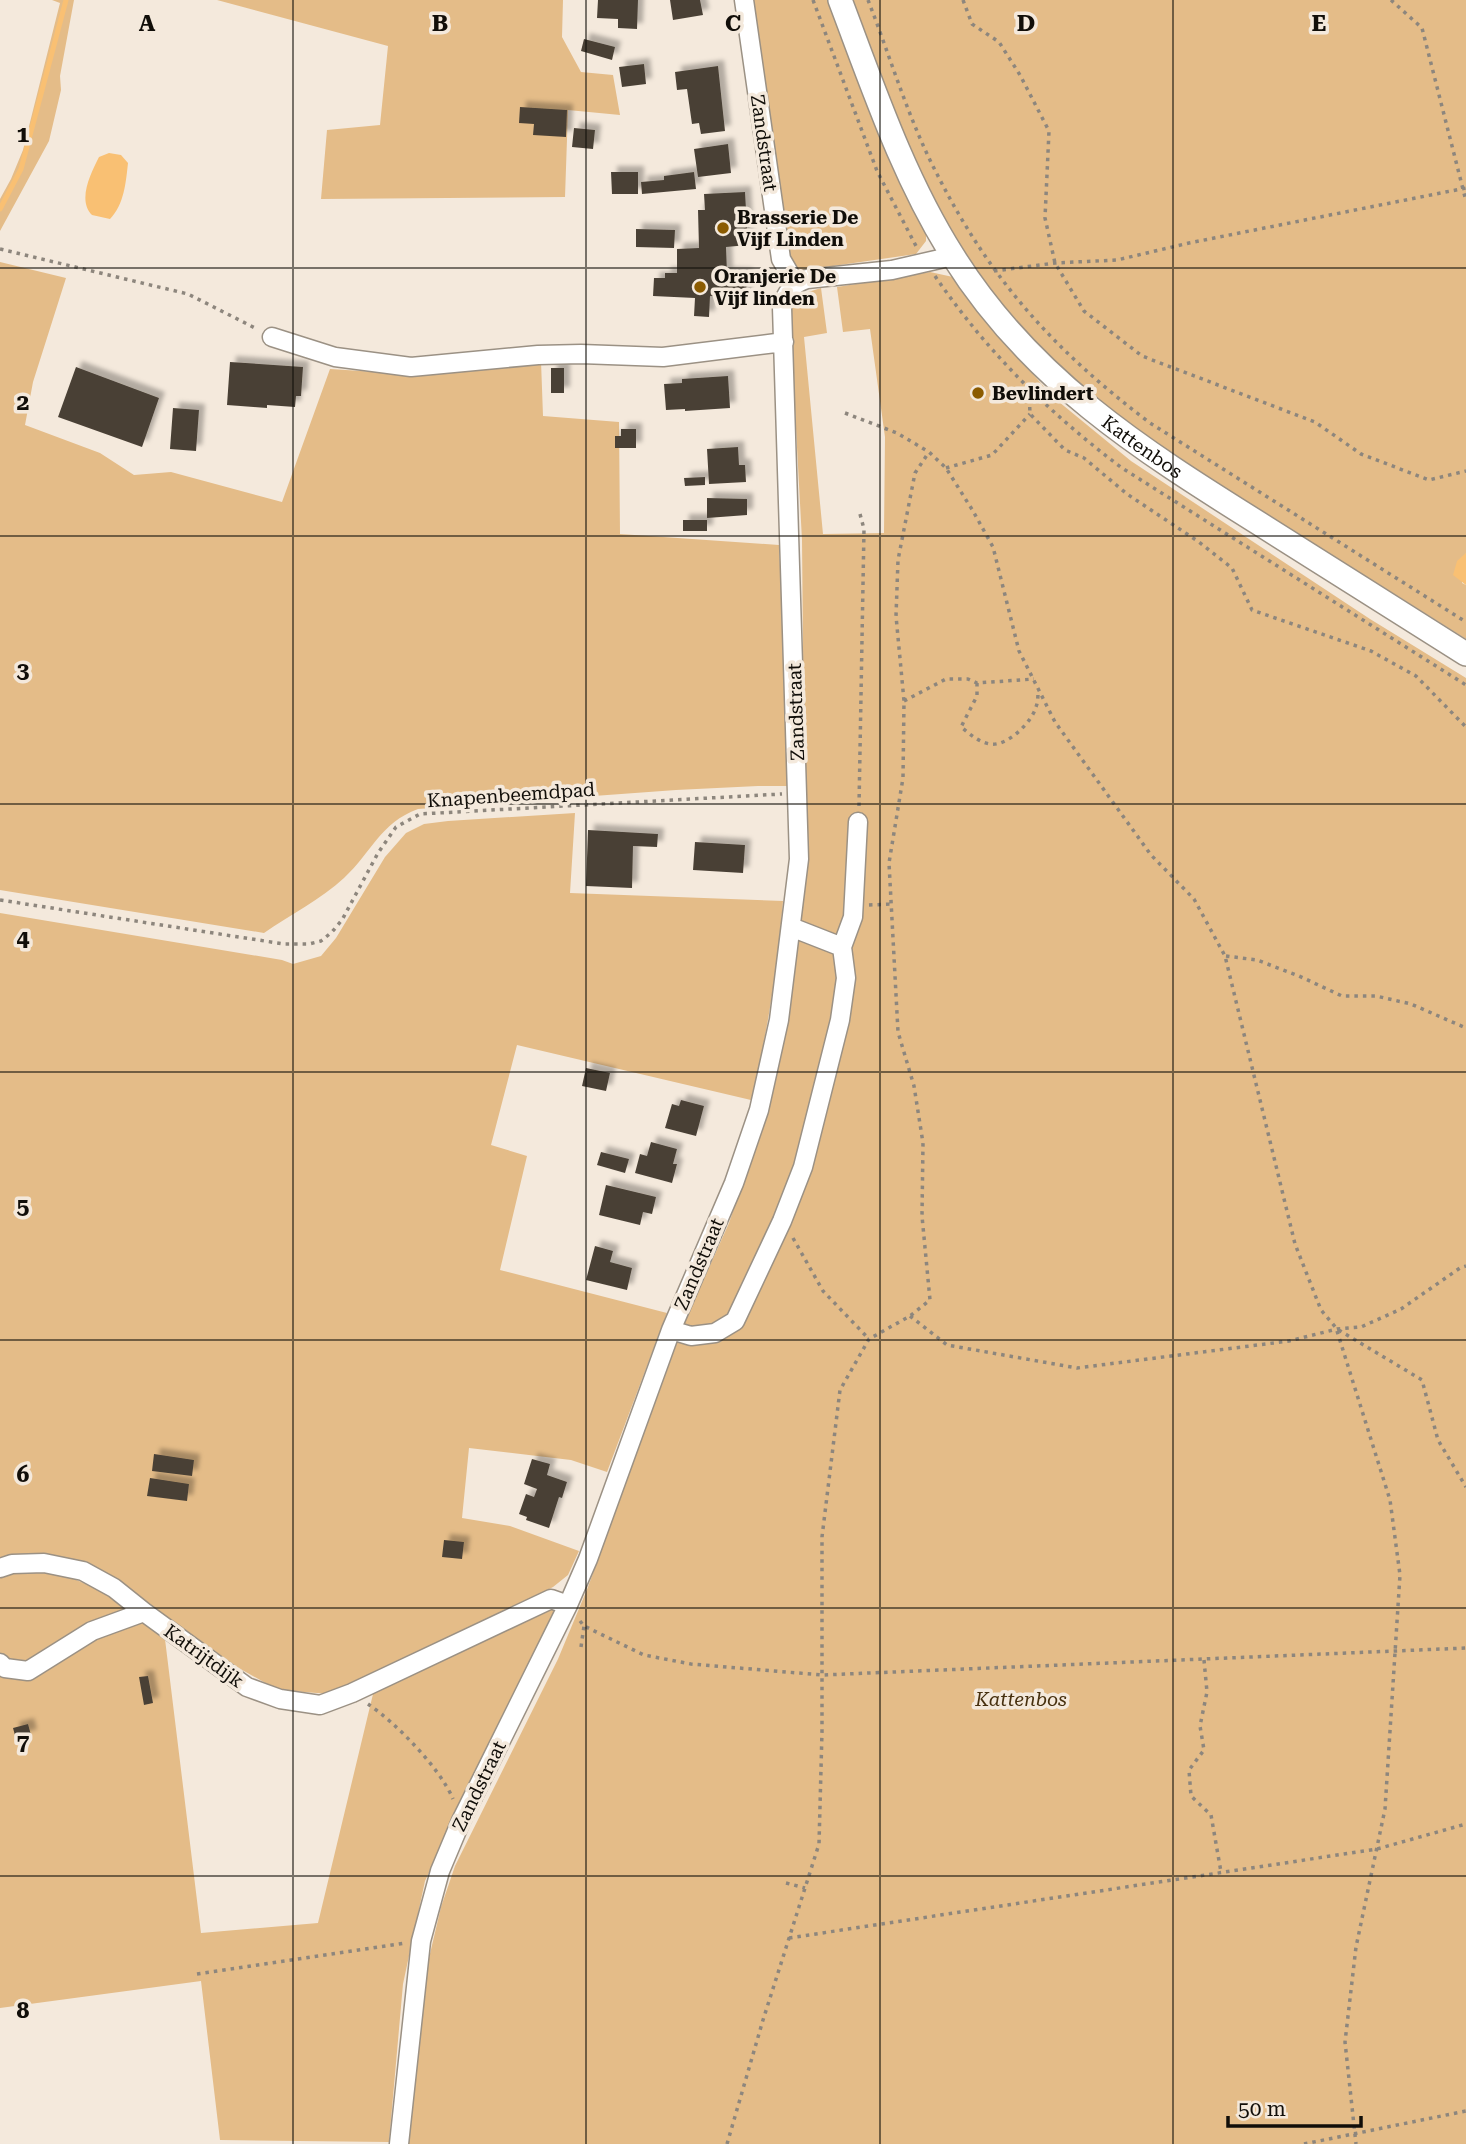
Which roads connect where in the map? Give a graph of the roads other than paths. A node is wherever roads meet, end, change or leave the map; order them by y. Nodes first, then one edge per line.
1 (744, 0) edge
2 (840, 0) edge
3 (953, 256) junction
4 (795, 283) junction
5 (272, 337) road end
6 (784, 342) junction
7 (1466, 654) edge
8 (858, 822) road end
9 (791, 927) junction
10 (842, 947) junction
11 (671, 1330) junction
12 (0, 1568) edge
13 (568, 1605) junction
14 (144, 1612) junction
15 (0, 1663) edge
16 (399, 2144) edge

1 - 4 street, Zandstraat
2 - 3 main road, Kattenbos
3 - 4 street
3 - 7 main road, Kattenbos
4 - 6 street, Zandstraat
5 - 6 street
6 - 9 street, Zandstraat
8 - 10 street
9 - 10 street
9 - 11 street, Zandstraat
10 - 11 street
11 - 13 street, Zandstraat
12 - 14 street, Katrijtdijk
13 - 14 street, Katrijtdijk
13 - 16 street, Zandstraat
14 - 15 street

